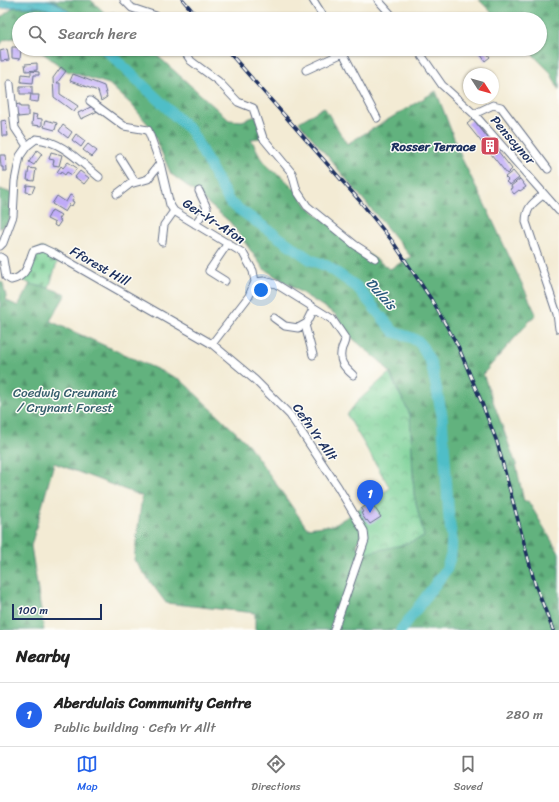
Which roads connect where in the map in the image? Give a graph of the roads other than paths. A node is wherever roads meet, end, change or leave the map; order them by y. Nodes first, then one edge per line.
1 (124, 0) edge
2 (313, 0) edge
3 (378, 0) edge
4 (144, 12) edge
5 (321, 12) edge
6 (389, 12) edge
7 (188, 56) edge
8 (333, 56) edge
9 (345, 56) edge
10 (422, 56) edge
11 (306, 70) dead end
12 (10, 84) dead end
13 (90, 101) dead end
14 (474, 114) junction
15 (377, 118) dead end
16 (27, 146) junction
17 (120, 158) dead end
18 (160, 163) junction
19 (548, 169) dead end
20 (99, 177) dead end
21 (135, 182) junction
22 (199, 191) dead end
23 (117, 194) dead end
24 (544, 194) junction
25 (174, 211) junction
26 (559, 211) edge
27 (195, 224) junction
28 (162, 242) dead end
29 (228, 243) junction
30 (0, 246) edge
31 (0, 257) edge
32 (375, 258) dead end
33 (224, 281) dead end
34 (255, 282) junction
35 (314, 309) junction
36 (274, 318) dead end
37 (305, 325) junction
38 (559, 330) edge
39 (212, 344) junction
40 (313, 355) dead end
41 (353, 375) dead end
42 (334, 630) edge

1 - 4 street
2 - 5 street
3 - 6 street
7 - 32 street
8 - 11 street
9 - 15 street
10 - 14 street, Penscynor
12 - 16 street
13 - 18 street, Ger-Yr-Afon
14 - 19 street
14 - 24 street, Penscynor
16 - 20 street
16 - 30 street
17 - 21 street
18 - 21 street
18 - 25 street, Ger-Yr-Afon
21 - 23 street
22 - 27 street
24 - 26 street, Penscynor
24 - 38 street
25 - 27 street, Ger-Yr-Afon
25 - 28 street
27 - 29 street, Ger-Yr-Afon
29 - 33 street
29 - 34 street, Ger-Yr-Afon
31 - 39 street, Fforest Hill
34 - 35 street
34 - 39 street
35 - 37 street
35 - 41 street
36 - 37 street
37 - 40 street
39 - 42 street, Cefn Yr Allt

